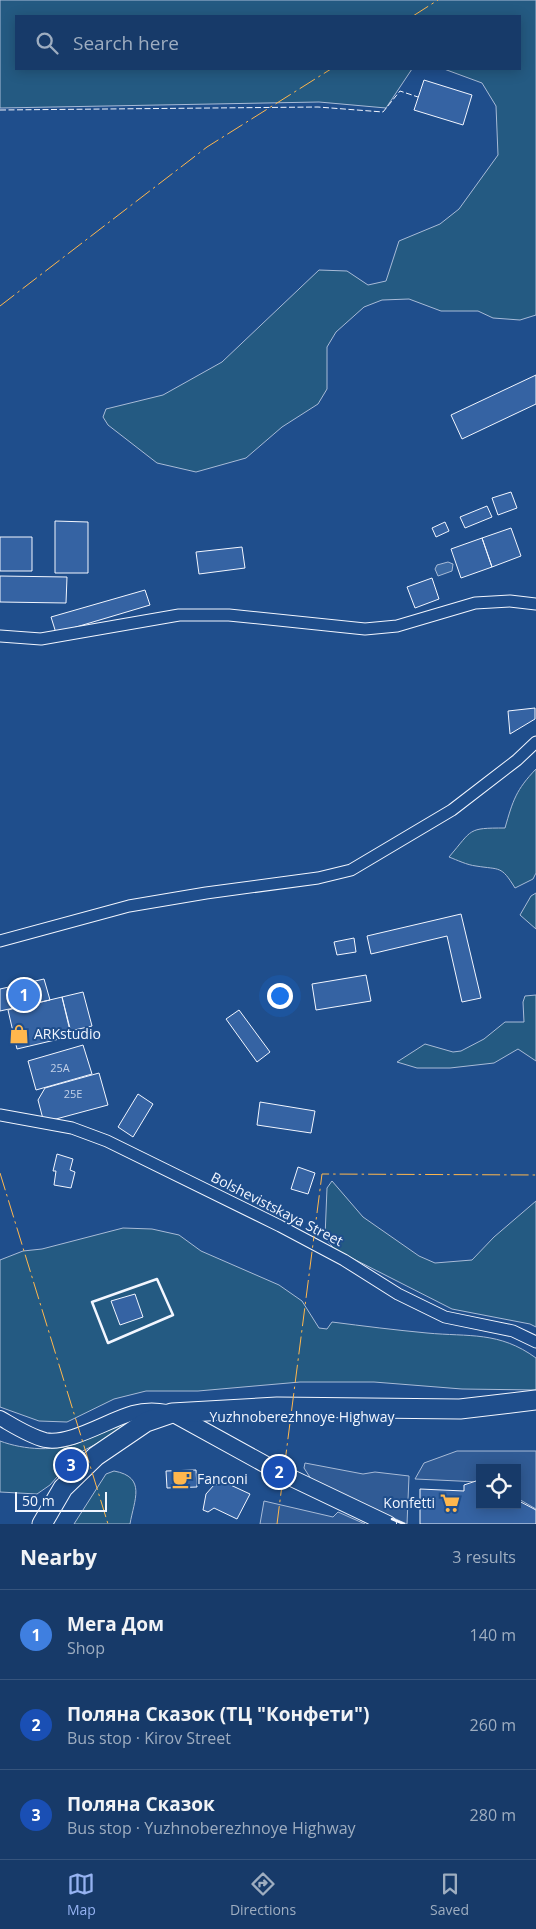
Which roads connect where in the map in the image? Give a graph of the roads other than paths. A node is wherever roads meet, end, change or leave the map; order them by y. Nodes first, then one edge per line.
1 (536, 604) edge
2 (0, 636) edge
3 (536, 742) edge
4 (0, 940) edge
5 (0, 1115) edge
6 (536, 1342) edge
7 (536, 1400) edge
8 (536, 1408) edge
9 (176, 1415) junction
10 (0, 1418) edge
11 (42, 1524) edge
12 (48, 1524) edge
13 (388, 1524) edge

1 - 2 street
3 - 4 street
5 - 6 street, Bolshevistskaya Street
7 - 9 highway, Yuzhnoberezhnoye Highway
8 - 9 highway, Yuzhnoberezhnoye Highway
9 - 10 street
9 - 11 highway, Yuzhnoberezhnoye Highway
9 - 12 highway, Yuzhnoberezhnoye Highway
9 - 13 main road

